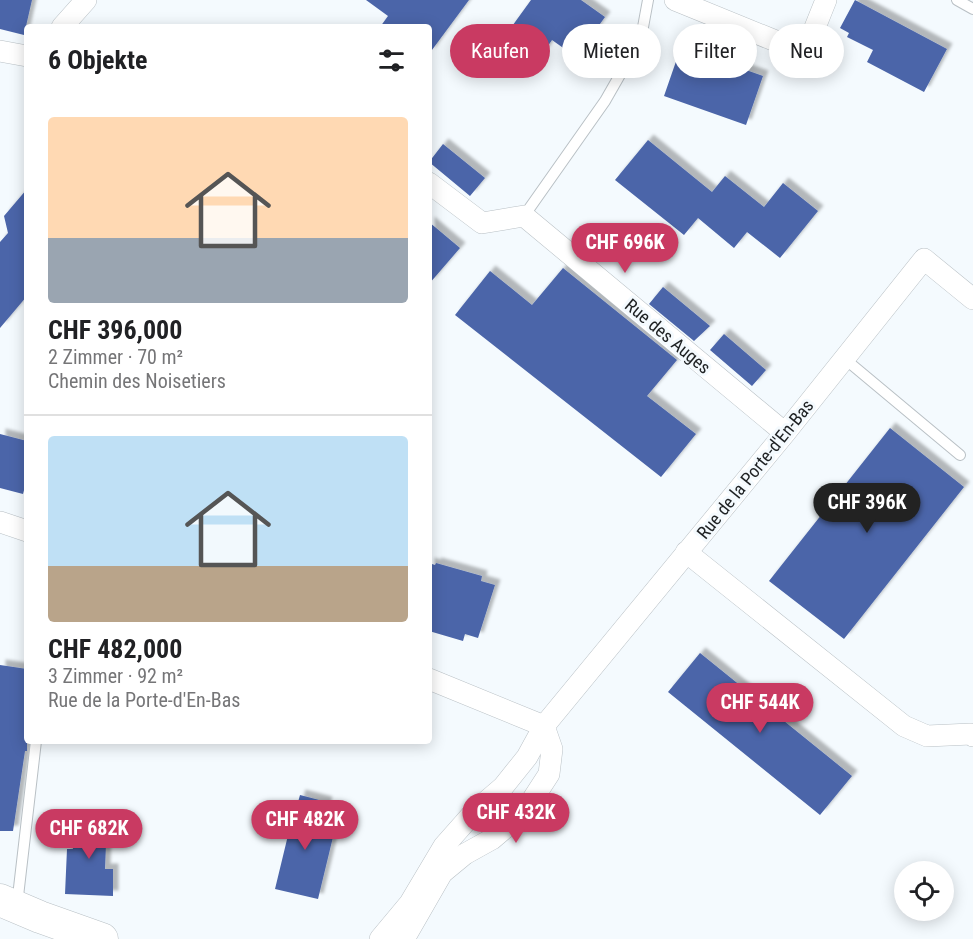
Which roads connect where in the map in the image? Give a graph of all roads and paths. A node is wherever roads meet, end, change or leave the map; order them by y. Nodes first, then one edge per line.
1 (86, 0) edge
2 (648, 0) edge
3 (675, 0) edge
4 (826, 0) edge
5 (957, 0) edge
6 (973, 9) edge
7 (65, 24) edge
8 (0, 51) edge
9 (24, 55) edge
10 (432, 185) edge
11 (524, 216) junction
12 (973, 298) edge
13 (845, 359) junction
14 (785, 433) junction
15 (960, 455) dead end
16 (0, 522) edge
17 (24, 530) edge
18 (686, 552) junction
19 (432, 680) edge
20 (544, 726) junction
21 (973, 736) edge
22 (36, 744) edge
23 (9, 904) edge
24 (102, 939) edge
25 (380, 939) edge
26 (404, 939) edge

1 - 7 street
2 - 11 lane
3 - 4 street
5 - 6 lane
8 - 9 street
10 - 11 street
11 - 14 street, Rue des Auges
12 - 13 street, Rue de la Porte-d'En-Bas
13 - 14 street, Rue de la Porte-d'En-Bas
13 - 15 lane
14 - 18 street, Rue de la Porte-d'En-Bas
16 - 17 street
18 - 20 street, Rue de la Porte-d'En-Bas
18 - 21 street
19 - 20 street
20 - 25 street, Rue de la Porte-d'En-Bas
20 - 26 street
22 - 23 lane
23 - 24 main road

